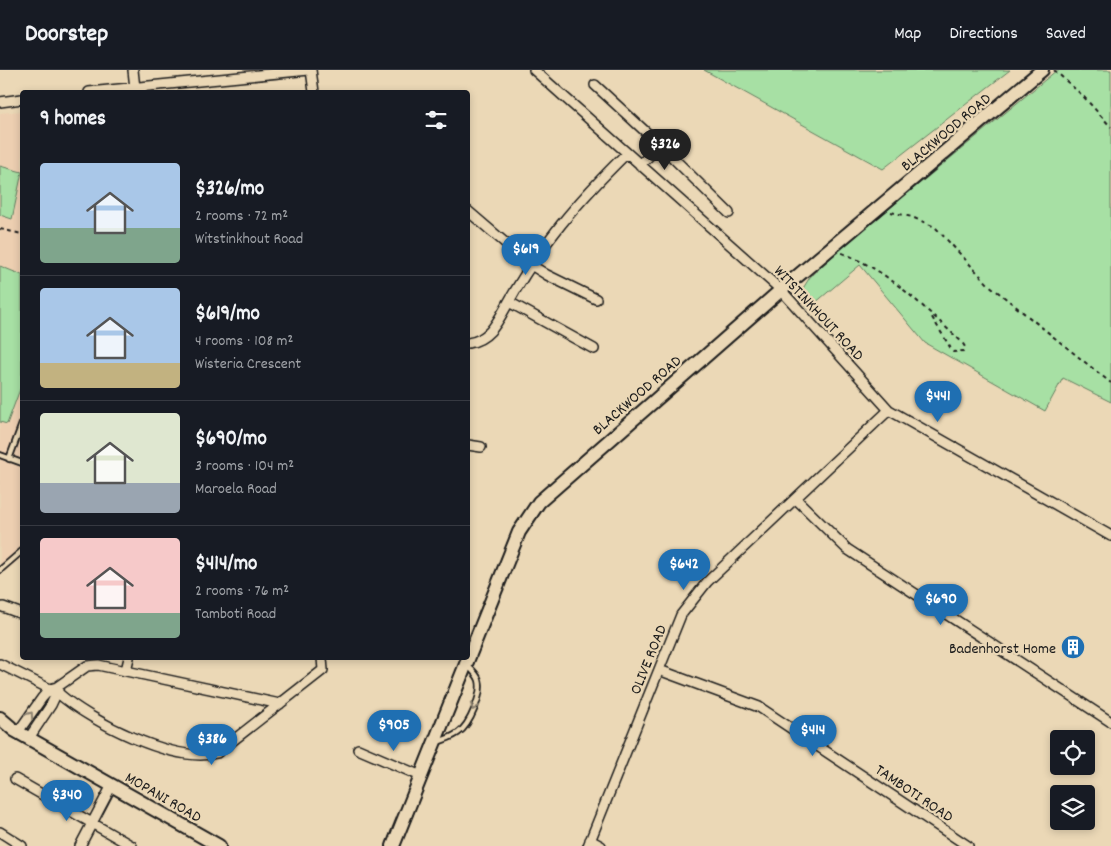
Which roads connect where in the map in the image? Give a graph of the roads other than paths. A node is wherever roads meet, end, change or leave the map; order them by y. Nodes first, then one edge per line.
1 (133, 70) edge
2 (310, 70) edge
3 (534, 70) edge
4 (1042, 70) edge
5 (595, 85) dead end
6 (135, 88) junction
7 (112, 90) edge
8 (314, 90) edge
9 (20, 99) edge
10 (0, 102) edge
11 (660, 145) junction
12 (627, 153) junction
13 (640, 165) junction
14 (470, 213) edge
15 (729, 213) dead end
16 (531, 265) junction
17 (781, 290) junction
18 (596, 299) dead end
19 (509, 302) junction
20 (470, 342) edge
21 (594, 349) dead end
22 (889, 410) junction
23 (20, 430) edge
24 (470, 445) edge
25 (481, 447) dead end
26 (0, 455) edge
27 (10, 459) junction
28 (20, 462) edge
29 (796, 498) junction
30 (1111, 536) edge
31 (20, 553) edge
32 (0, 570) edge
33 (4, 607) dead end
34 (20, 613) edge
35 (470, 654) edge
36 (128, 660) edge
37 (322, 660) edge
38 (468, 660) edge
39 (90, 662) edge
40 (0, 664) edge
41 (466, 664) junction
42 (126, 670) junction
43 (659, 670) junction
44 (55, 690) junction
45 (280, 704) junction
46 (0, 718) edge
47 (1111, 722) edge
48 (0, 726) edge
49 (20, 733) junction
50 (434, 743) junction
51 (358, 749) dead end
52 (421, 776) junction
53 (15, 779) dead end
54 (112, 785) junction
55 (92, 823) junction
56 (0, 832) edge
57 (589, 843) edge
58 (22, 846) edge
59 (80, 846) edge
60 (132, 846) edge
61 (219, 846) edge
62 (393, 846) edge
63 (600, 846) edge
64 (968, 846) edge

1 - 6 street
2 - 6 street
2 - 8 street
3 - 12 street, WITSTINKHOUT ROAD
4 - 17 street, BLACKWOOD ROAD
5 - 11 street
6 - 7 street
9 - 10 street
11 - 13 street
11 - 15 street
12 - 13 street, WITSTINKHOUT ROAD
12 - 16 street
13 - 17 street, WITSTINKHOUT ROAD
14 - 16 street
16 - 18 street
16 - 19 street
17 - 22 street, WITSTINKHOUT ROAD
17 - 35 street, BLACKWOOD ROAD
19 - 20 street
19 - 21 street
22 - 29 street, OLIVE ROAD
22 - 30 street, WITSTINKHOUT ROAD
23 - 27 lane
24 - 25 street
26 - 27 lane
27 - 28 lane
29 - 43 street, OLIVE ROAD
29 - 47 street
31 - 32 lane
33 - 34 street
36 - 42 street
37 - 45 street
38 - 41 street, BLACKWOOD ROAD
39 - 42 street
39 - 44 street
40 - 44 street
41 - 50 street, BLACKWOOD ROAD
41 -> 50 lane
42 - 45 street
43 - 57 street, OLIVE ROAD
43 - 64 street, TAMBOTI ROAD
44 - 45 street
44 - 49 street
46 - 49 street, MOPANI ROAD
48 - 49 street, MOPANI ROAD
49 - 54 street, MOPANI ROAD
50 - 52 street, BLACKWOOD ROAD
51 - 52 street
52 - 62 street, BLACKWOOD ROAD
53 - 55 street
54 - 55 street
54 - 61 street, MOPANI ROAD
55 - 59 street
55 - 60 street
56 - 58 street
57 - 63 street

